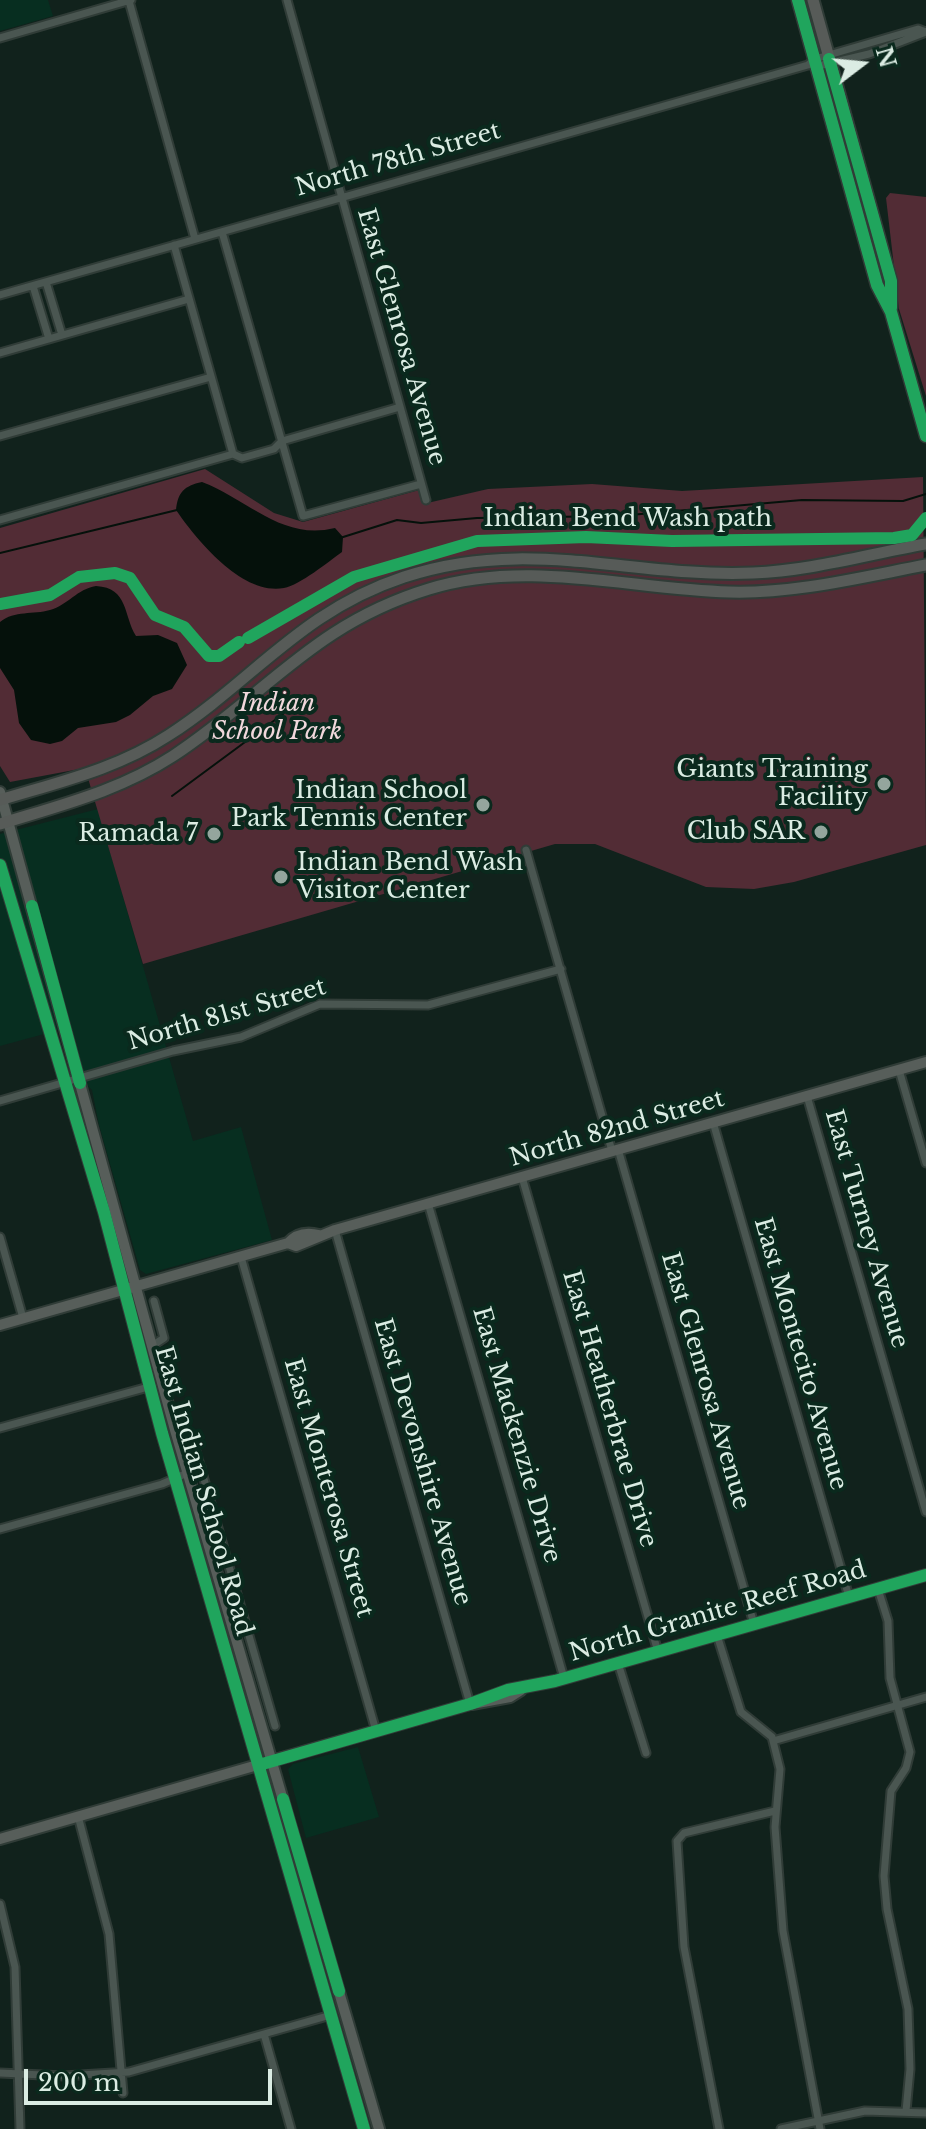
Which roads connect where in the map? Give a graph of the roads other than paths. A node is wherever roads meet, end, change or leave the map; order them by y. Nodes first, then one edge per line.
1 (130, 0) edge
2 (287, 0) edge
3 (798, 0) edge
4 (813, 0) edge
5 (0, 38) edge
6 (829, 60) junction
7 (813, 64) junction
8 (342, 197) junction
9 (222, 232) junction
10 (195, 239) junction
11 (174, 245) junction
12 (46, 282) junction
13 (33, 286) junction
14 (0, 295) edge
15 (189, 299) junction
16 (891, 312) junction
17 (62, 335) junction
18 (49, 339) junction
19 (0, 353) edge
20 (211, 377) junction
21 (400, 407) junction
22 (0, 436) edge
23 (926, 436) edge
24 (282, 441) junction
25 (233, 454) junction
26 (421, 484) junction
27 (426, 500) dead end
28 (0, 520) edge
29 (926, 544) edge
30 (926, 565) edge
31 (1, 797) edge
32 (4, 823) edge
33 (526, 850) dead end
34 (0, 865) edge
35 (561, 969) junction
36 (926, 1062) edge
37 (899, 1070) junction
38 (79, 1079) junction
39 (66, 1082) junction
40 (807, 1096) junction
41 (0, 1101) edge
42 (713, 1122) junction
43 (615, 1150) junction
44 (926, 1163) edge
45 (522, 1177) junction
46 (428, 1203) junction
47 (335, 1230) junction
48 (0, 1237) edge
49 (241, 1257) junction
50 (136, 1286) junction
51 (123, 1290) junction
52 (154, 1301) dead end
53 (23, 1318) junction
54 (0, 1325) edge
55 (152, 1346) junction
56 (162, 1383) junction
57 (150, 1386) junction
58 (0, 1428) edge
59 (191, 1434) dead end
60 (201, 1467) junction
61 (188, 1473) junction
62 (175, 1478) junction
63 (926, 1512) edge
64 (0, 1529) edge
65 (926, 1575) edge
66 (878, 1589) junction
67 (849, 1597) junction
68 (754, 1624) junction
69 (717, 1635) junction
70 (658, 1652) junction
71 (618, 1663) junction
72 (564, 1678) junction
73 (926, 1697) edge
74 (470, 1704) junction
75 (898, 1705) junction
76 (272, 1715) junction
77 (259, 1719) junction
78 (275, 1726) dead end
79 (376, 1731) junction
80 (773, 1741) junction
81 (646, 1753) dead end
82 (272, 1762) junction
83 (259, 1765) junction
84 (775, 1811) junction
85 (78, 1816) junction
86 (0, 1839) edge
87 (0, 1904) edge
88 (331, 2015) junction
89 (264, 2034) junction
90 (17, 2072) junction
91 (0, 2073) edge
92 (121, 2073) junction
93 (123, 2093) dead end
94 (906, 2111) junction
95 (926, 2113) edge
96 (818, 2118) junction
97 (20, 2129) edge
98 (291, 2129) edge
99 (364, 2129) edge
100 (379, 2129) edge
101 (719, 2129) edge
102 (781, 2129) edge
103 (820, 2129) edge

1 - 5 street
1 - 10 street
2 - 8 street, East Glenrosa Avenue
3 - 7 main road
4 - 6 main road
6 - 6 street, North 78th Street
6 - 7 street, North 78th Street
6 - 16 main road
7 - 8 street, North 78th Street
7 - 16 main road
8 - 9 street, North 78th Street
8 - 21 street, East Glenrosa Avenue
9 - 10 street, North 78th Street
9 - 24 street
10 - 11 street, North 78th Street
11 - 12 street, North 78th Street
11 - 15 street
12 - 13 street, North 78th Street
12 - 17 street
13 - 14 street, North 78th Street
13 - 18 street
15 - 17 street
15 - 20 street
16 - 23 main road
17 - 18 street
18 - 19 street
20 - 22 street
20 - 25 street
21 - 24 street
21 - 26 street, East Glenrosa Avenue
24 - 25 street
24 - 26 street
25 - 28 street
26 - 27 street, East Glenrosa Avenue
29 - 31 main road
30 - 32 main road
31 - 32 main road, East Indian School Road
32 - 38 main road, East Indian School Road
33 - 35 street, East Glenrosa Avenue
34 - 39 main road, East Indian School Road
35 - 38 street, North 81st Street
35 - 43 street, East Glenrosa Avenue
36 - 37 main road, North 82nd Street
37 - 40 main road, North 82nd Street
37 - 44 street
38 - 39 street, North 81st Street
38 - 50 main road, East Indian School Road
39 - 41 street, North 81st Street
39 - 51 main road, East Indian School Road
40 - 42 main road, North 82nd Street
40 - 63 street, East Turney Avenue
42 - 43 main road, North 82nd Street
42 - 67 street, East Montecito Avenue
43 - 45 main road, North 82nd Street
43 - 68 street, East Glenrosa Avenue
45 - 46 main road, North 82nd Street
45 - 70 street, East Heatherbrae Drive
46 - 47 main road, North 82nd Street
46 - 72 street, East Mackenzie Drive
47 - 49 main road, North 82nd Street
47 - 74 street, East Devonshire Avenue
48 - 53 street
49 - 50 main road, North 82nd Street
49 - 79 street, East Monterosa Street
50 - 51 main road, North 82nd Street
50 - 55 main road, East Indian School Road
51 - 53 main road, North 82nd Street
51 - 57 main road, East Indian School Road
52 - 55 street, East Indian School Road
53 - 54 main road, North 82nd Street
55 - 56 main road, East Indian School Road
56 - 57 street
56 - 61 main road, East Indian School Road
57 - 58 street
57 - 62 main road, East Indian School Road
59 - 60 street, East Indian School Road
60 - 61 street
60 - 76 street, East Indian School Road
61 - 62 street
61 - 77 main road, East Indian School Road
62 - 64 street
62 - 83 main road, East Indian School Road
65 - 66 main road, North Granite Reef Road
66 - 67 main road, North Granite Reef Road
66 - 75 street
67 - 68 main road, North Granite Reef Road
68 - 69 main road, North Granite Reef Road
69 - 70 main road, North Granite Reef Road
69 - 80 street
70 - 71 main road, North Granite Reef Road
71 - 72 main road, North Granite Reef Road
71 - 81 street
72 - 74 main road, North Granite Reef Road
73 - 75 street
74 - 79 main road, North Granite Reef Road
75 - 80 street
75 - 94 street
76 - 77 street
76 - 78 street, East Indian School Road
77 - 82 main road, East Indian School Road
79 - 82 main road, North Granite Reef Road
80 - 84 street
82 - 83 main road, North Granite Reef Road
82 - 100 main road, East Indian School Road
83 - 85 main road, North Granite Reef Road
83 - 88 main road, East Indian School Road
84 - 96 street
84 - 101 street
85 - 86 main road, North Granite Reef Road
85 - 92 street
87 - 90 street
88 - 89 street
88 - 99 main road, East Indian School Road
89 - 92 street
89 - 98 street
90 - 91 street
90 - 92 street
90 - 97 street
92 - 93 street
94 - 95 street
94 - 96 street
96 - 102 street
96 - 103 street

